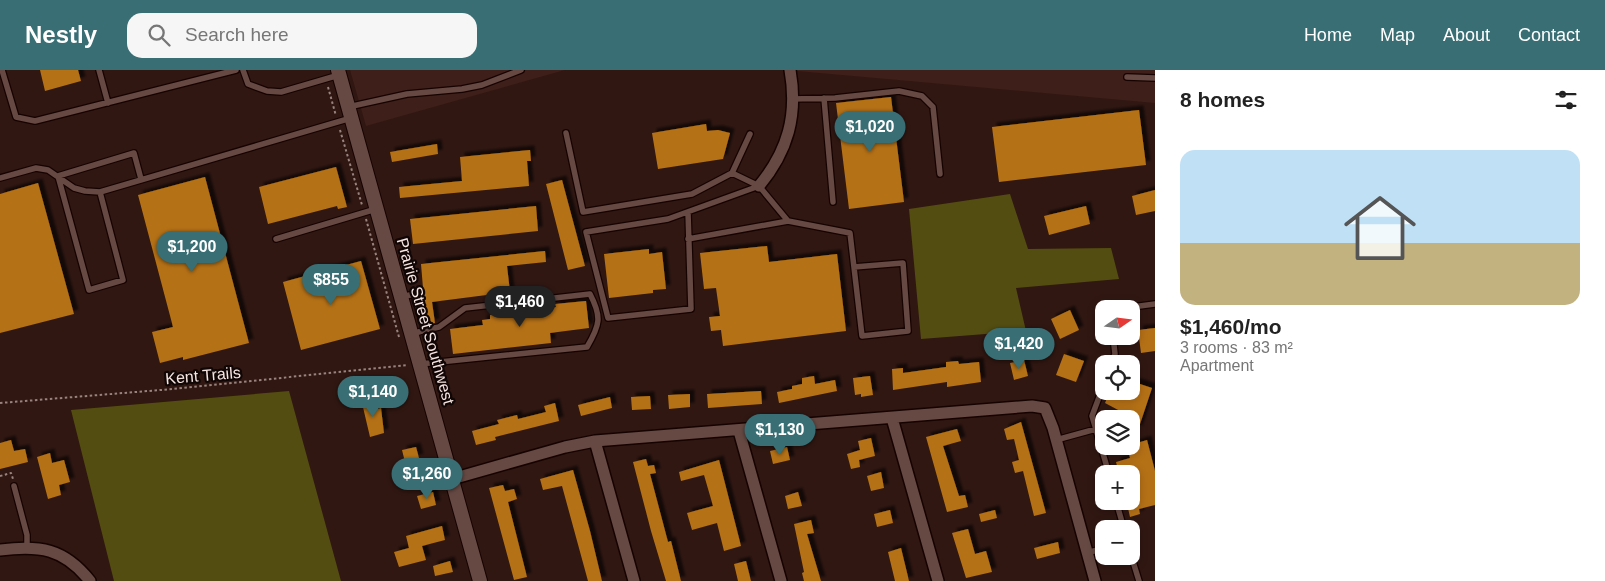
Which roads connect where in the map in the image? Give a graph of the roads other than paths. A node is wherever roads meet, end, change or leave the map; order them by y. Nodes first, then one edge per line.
1 (2, 70) edge
2 (99, 70) edge
3 (236, 70) edge
4 (243, 70) edge
5 (521, 70) edge
6 (790, 70) edge
7 (338, 72) edge
8 (1127, 78) dead end
9 (1155, 78) edge
10 (824, 98) junction
11 (792, 99) junction
12 (108, 103) junction
13 (349, 113) junction
14 (566, 133) dead end
15 (750, 134) dead end
16 (732, 173) junction
17 (940, 174) dead end
18 (58, 176) junction
19 (0, 178) edge
20 (141, 180) junction
21 (759, 186) junction
22 (100, 192) junction
23 (833, 202) dead end
24 (376, 209) junction
25 (688, 212) junction
26 (788, 221) junction
27 (276, 239) dead end
28 (688, 239) junction
29 (854, 267) junction
30 (401, 297) junction
31 (1155, 304) edge
32 (1140, 306) edge
33 (608, 318) junction
34 (599, 319) junction
35 (425, 330) junction
36 (411, 334) junction
37 (413, 365) junction
38 (1098, 400) edge
39 (892, 418) junction
40 (1095, 426) edge
41 (1095, 429) edge
42 (739, 430) junction
43 (1056, 440) junction
44 (595, 441) junction
45 (452, 479) junction
46 (14, 486) road end
47 (27, 546) junction
48 (0, 550) edge
49 (1095, 551) edge
50 (1087, 553) junction
51 (1134, 565) edge
52 (90, 581) edge
53 (480, 581) edge
54 (634, 581) edge
55 (781, 581) edge
56 (938, 581) edge
57 (1095, 581) edge
58 (1138, 581) edge

1 - 12 lane
2 - 12 lane
3 - 12 lane
4 - 7 lane
5 - 13 lane
6 - 11 street
7 - 13 street, Prairie Street Southwest
8 - 9 lane
10 - 11 lane
10 - 17 lane
10 - 23 lane
11 - 21 street
13 - 20 lane
13 - 24 street, Prairie Street Southwest
14 - 16 lane
15 - 16 lane
16 - 21 lane
18 - 19 lane
18 - 20 lane
18 - 22 lane
18 - 22 lane
20 - 22 lane
21 - 25 lane
21 - 26 lane
24 - 27 lane
24 - 30 street, Prairie Street Southwest
25 - 28 lane
25 - 33 lane
26 - 28 lane
26 - 29 lane
28 - 33 lane
29 - 29 lane
30 - 35 lane
30 - 36 street, Prairie Street Southwest
31 - 32 lane
33 - 34 lane
34 - 35 lane
34 - 37 lane
35 - 36 lane
36 - 37 street, Prairie Street Southwest
37 - 45 street, Prairie Street Southwest
38 - 40 lane
39 - 42 street
39 - 43 street
39 - 56 street
41 - 43 lane
42 - 44 street
42 - 55 street
43 - 50 street
44 - 45 street
44 - 54 street
45 - 53 street, Prairie Street Southwest
46 - 47 lane
47 - 48 street
47 - 52 street
49 - 50 lane
50 - 57 street
51 - 58 lane

